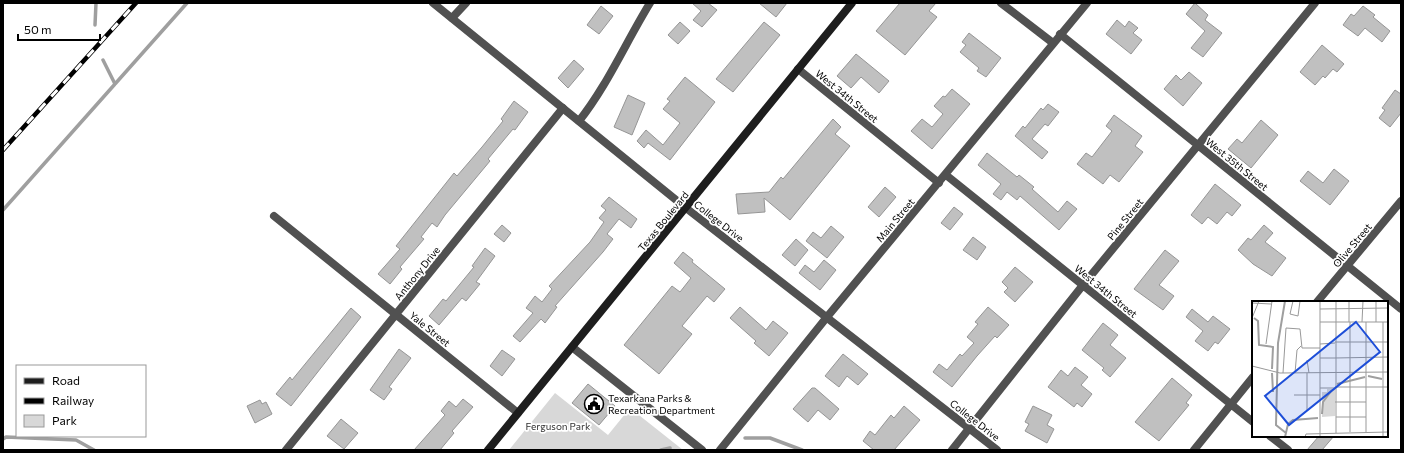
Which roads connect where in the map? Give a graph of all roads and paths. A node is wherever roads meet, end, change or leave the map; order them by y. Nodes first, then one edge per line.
1 (433, 3) edge
2 (466, 3) edge
3 (650, 3) edge
4 (852, 3) edge
5 (1001, 3) edge
6 (1087, 3) edge
7 (1315, 3) edge
8 (452, 18) junction
9 (1060, 34) junction
10 (1053, 44) junction
11 (798, 69) junction
12 (563, 108) junction
13 (579, 121) junction
14 (1198, 145) junction
15 (946, 175) junction
16 (939, 183) junction
17 (1401, 201) edge
18 (686, 208) junction
19 (274, 216) dead end
20 (1348, 266) junction
21 (1083, 286) junction
22 (1318, 301) edge
23 (1401, 309) edge
24 (396, 315) junction
25 (827, 317) junction
26 (572, 347) junction
27 (1252, 378) edge
28 (1230, 404) junction
29 (518, 413) junction
30 (1252, 421) edge
31 (969, 429) junction
32 (1271, 437) edge
33 (286, 450) edge
34 (488, 450) edge
35 (702, 450) edge
36 (720, 450) edge
37 (952, 450) edge
38 (997, 450) edge
39 (1194, 450) edge
40 (1288, 450) edge

1 - 8 street, College Drive
2 - 8 street
3 - 13 street
4 - 11 main road, Texas Boulevard
5 - 10 street
6 - 9 street, Main Street
7 - 14 street, Pine Street
8 - 12 street, College Drive
9 - 10 street, Main Street
9 - 14 street, West 35th Street
10 - 15 street, Main Street
11 - 16 street, West 34th Street
11 - 18 main road, Texas Boulevard
12 - 13 street, College Drive
12 - 24 street, Anthony Drive
13 - 18 street, College Drive
14 - 20 street, West 35th Street
14 - 21 street, Pine Street
15 - 16 street, Main Street
15 - 21 street, West 34th Street
16 - 25 street, Main Street
17 - 20 street, Olive Street
18 - 25 street, College Drive
18 - 26 main road, Texas Boulevard
19 - 24 street, Yale Street
20 - 22 street, Olive Street
20 - 23 street, West 35th Street
21 - 28 street, West 34th Street
21 - 31 street, Pine Street
24 - 29 street, Yale Street
24 - 33 street, Anthony Drive
25 - 31 street, College Drive
25 - 36 street, Main Street
26 - 29 main road, Texas Boulevard
26 - 35 street
27 - 28 street
28 - 30 street, West 34th Street
28 - 39 street
29 - 34 main road, Texas Boulevard
31 - 37 street, Pine Street
31 - 38 street, College Drive
32 - 40 street

